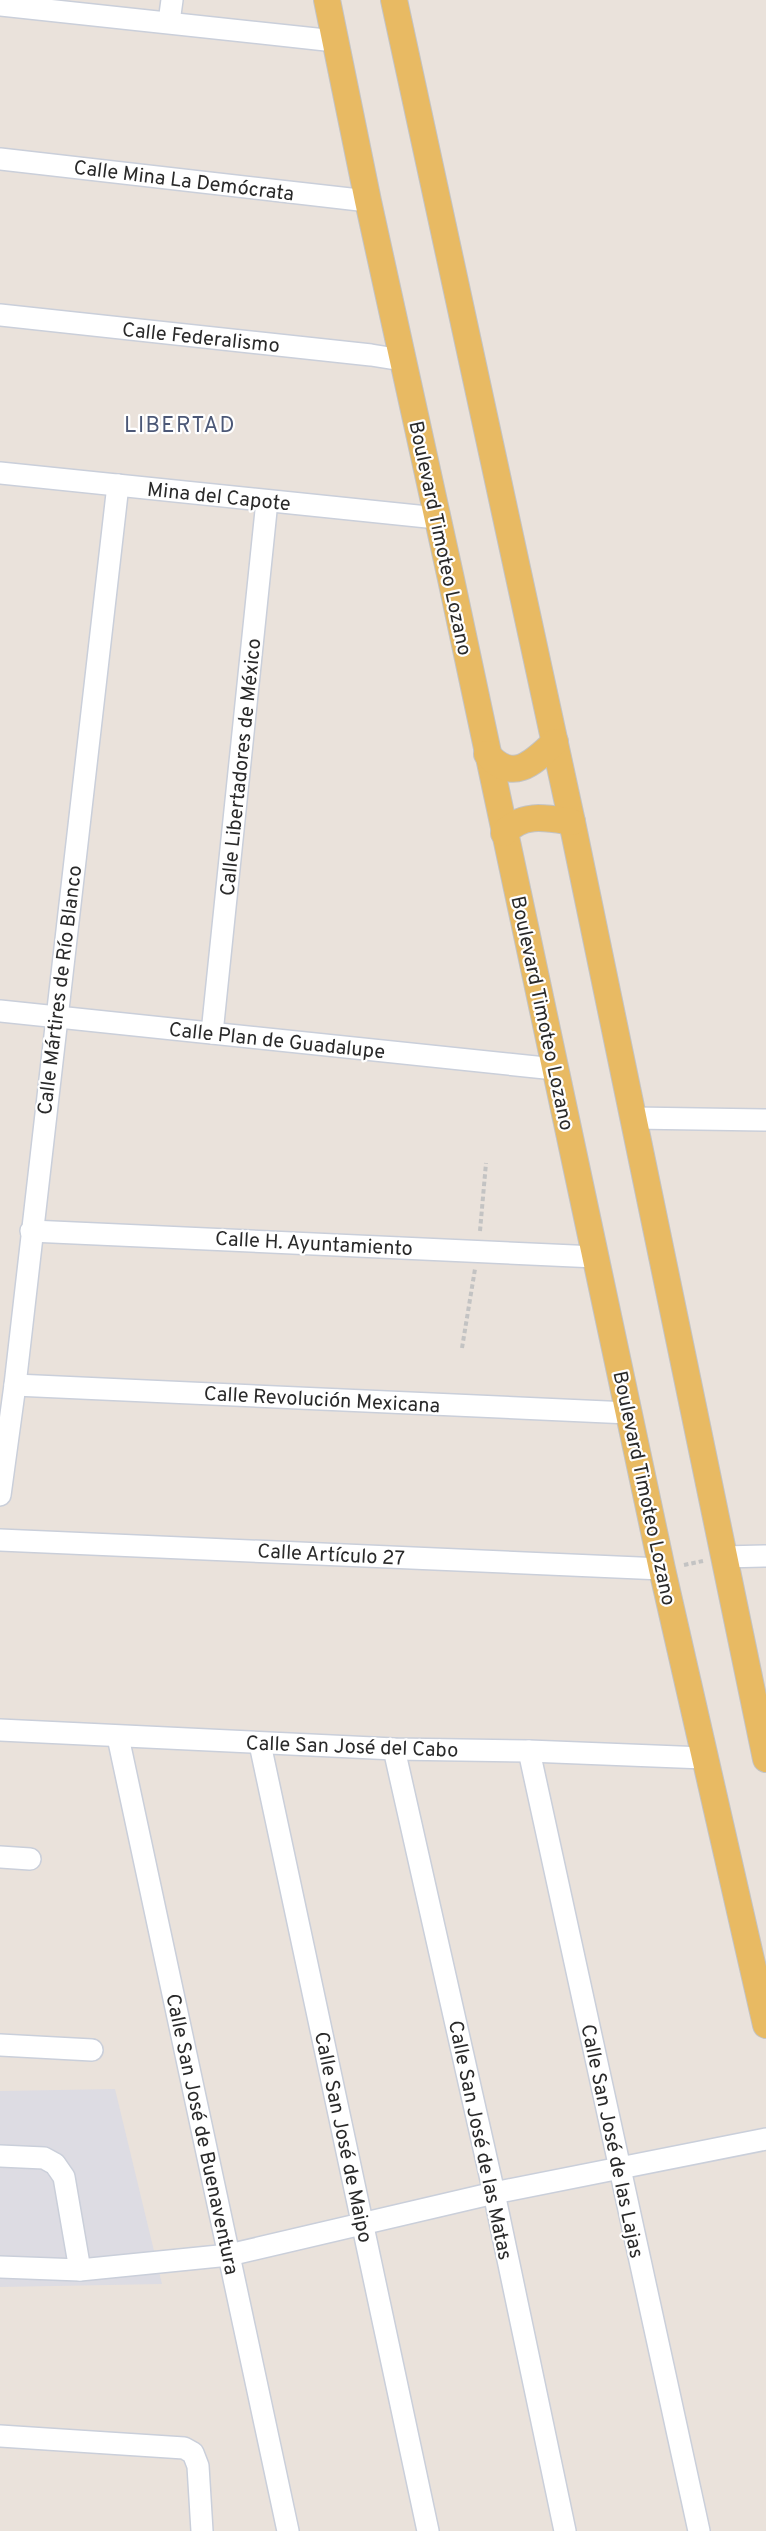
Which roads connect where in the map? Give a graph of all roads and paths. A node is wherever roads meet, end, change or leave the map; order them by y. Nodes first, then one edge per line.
1 (172, 0) edge
2 (327, 0) edge
3 (394, 0) edge
4 (12, 4) edge
5 (170, 22) junction
6 (335, 41) junction
7 (0, 159) edge
8 (368, 201) junction
9 (0, 315) edge
10 (402, 360) junction
11 (0, 473) edge
12 (118, 485) junction
13 (267, 501) junction
14 (437, 518) junction
15 (555, 742) junction
16 (487, 754) junction
17 (572, 822) junction
18 (504, 833) junction
19 (0, 1011) edge
20 (56, 1018) junction
21 (212, 1033) junction
22 (555, 1069) junction
23 (633, 1118) junction
24 (766, 1120) edge
25 (31, 1231) junction
26 (596, 1257) junction
27 (15, 1385) junction
28 (629, 1413) junction
29 (0, 1495) edge
30 (0, 1540) edge
31 (766, 1556) edge
32 (723, 1557) junction
33 (662, 1569) junction
34 (760, 1701) edge
35 (0, 1730) edge
36 (118, 1737) junction
37 (260, 1744) junction
38 (394, 1749) junction
39 (529, 1751) junction
40 (704, 1758) junction
41 (766, 1759) edge
42 (0, 1857) edge
43 (30, 1859) dead end
44 (766, 2025) edge
45 (0, 2045) edge
46 (92, 2050) dead end
47 (766, 2139) edge
48 (0, 2156) edge
49 (619, 2169) junction
50 (494, 2193) junction
51 (363, 2222) junction
52 (229, 2255) junction
53 (0, 2267) edge
54 (80, 2270) junction
55 (0, 2436) edge
56 (202, 2531) edge
57 (288, 2531) edge
58 (428, 2531) edge
59 (565, 2531) edge
60 (699, 2531) edge

1 - 5 street
2 - 6 main road, Boulevard Timoteo Lozano
3 - 15 main road
4 - 5 street
5 - 6 street
6 - 8 main road, Boulevard Timoteo Lozano
7 - 8 street, Calle Mina La Demócrata
8 - 10 main road, Boulevard Timoteo Lozano
9 - 10 street, Calle Federalismo
10 - 14 main road, Boulevard Timoteo Lozano
11 - 12 street, Mina del Capote
12 - 13 street, Mina del Capote
12 - 20 street, Calle Mártires de Río Blanco
13 - 14 street, Mina del Capote
13 - 21 street, Calle Libertadores de México
14 - 16 main road, Boulevard Timoteo Lozano
15 - 16 main road
15 - 17 main road
16 - 18 main road, Boulevard Timoteo Lozano
17 - 18 main road
17 - 23 main road
18 - 22 main road, Boulevard Timoteo Lozano
19 - 20 street, Calle Plan de Guadalupe
20 - 21 street, Calle Plan de Guadalupe
20 - 25 street, Calle Mártires de Río Blanco
21 - 22 street, Calle Plan de Guadalupe
22 - 26 main road, Boulevard Timoteo Lozano
23 - 24 street
23 - 32 main road
25 - 26 street, Calle H. Ayuntamiento
25 - 27 street, Calle Mártires de Río Blanco
26 - 28 main road, Boulevard Timoteo Lozano
27 - 28 street, Calle Revolución Mexicana
27 - 29 street, Calle Mártires de Río Blanco
28 - 33 main road, Boulevard Timoteo Lozano
30 - 33 street, Calle Artículo 27
31 - 32 street
32 - 33 path
32 - 34 main road
33 - 40 main road, Boulevard Timoteo Lozano
34 - 41 main road
35 - 36 street, Calle San José del Cabo
36 - 37 street, Calle San José del Cabo
36 - 52 street, Calle San José de Buenaventura
37 - 38 street, Calle San José del Cabo
37 - 51 street, Calle San José de Maipo
38 - 39 street, Calle San José del Cabo
38 - 50 street, Calle San José de las Matas
39 - 40 street, Calle San José del Cabo
39 - 49 street, Calle San José de las Lajas
40 - 44 main road, Boulevard Timoteo Lozano
42 - 43 street
45 - 46 street
47 - 49 street
48 - 54 street
49 - 50 street
49 - 60 street, Calle San José de las Lajas
50 - 51 street
50 - 59 street, Calle San José de las Matas
51 - 52 street
51 - 58 street, Calle San José de Maipo
52 - 54 street
52 - 57 street, Calle San José de Buenaventura
53 - 54 street
55 - 56 street

